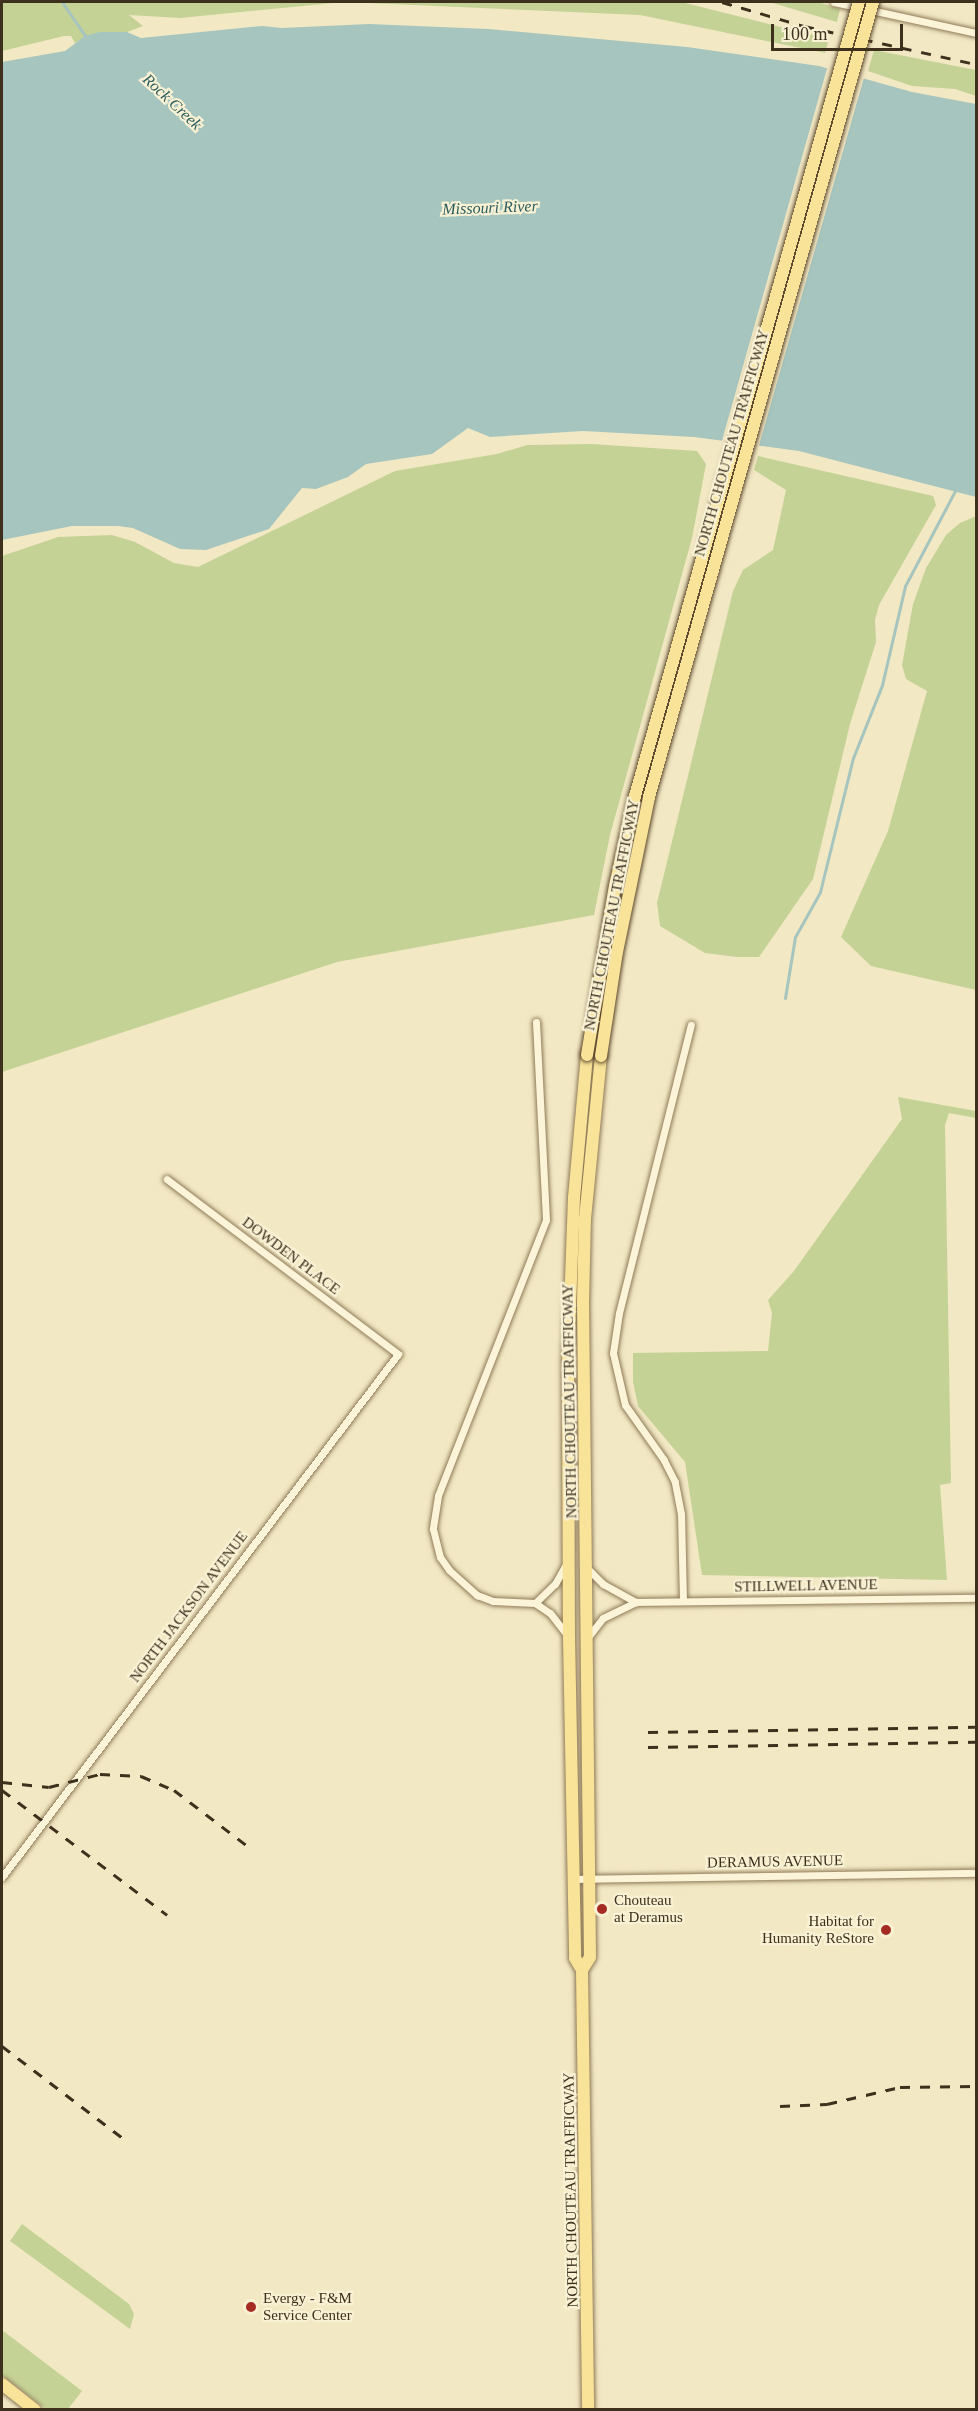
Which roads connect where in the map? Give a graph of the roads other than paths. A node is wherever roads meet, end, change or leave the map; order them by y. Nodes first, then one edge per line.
1 (834, 2) edge
2 (859, 2) edge
3 (873, 2) edge
4 (976, 33) edge
5 (536, 1022) dead end
6 (691, 1025) dead end
7 (167, 1179) dead end
8 (398, 1354) joint
9 (570, 1556) junction
10 (587, 1567) junction
11 (976, 1598) edge
12 (683, 1601) junction
13 (636, 1602) junction
14 (536, 1603) junction
15 (569, 1637) junction
16 (588, 1637) junction
17 (976, 1873) edge
18 (2, 1877) edge
19 (574, 1879) junction
20 (589, 1879) junction
21 (582, 1970) junction
22 (2, 2384) edge
23 (35, 2409) edge
24 (588, 2409) edge

1 - 4 street
2 - 9 main road, NORTH CHOUTEAU TRAFFICWAY, bridge
3 - 10 main road, NORTH CHOUTEAU TRAFFICWAY, bridge
5 - 14 street
6 - 12 street
7 - 8 street, DOWDEN PLACE
8 - 18 street, NORTH JACKSON AVENUE
9 - 14 street, NORTH CHOUTEAU TRAFFICWAY
9 - 15 main road, NORTH CHOUTEAU TRAFFICWAY
10 - 13 street, STILLWELL AVENUE
10 - 16 main road, NORTH CHOUTEAU TRAFFICWAY
11 - 12 street, STILLWELL AVENUE
12 - 13 street, STILLWELL AVENUE
13 - 16 street, STILLWELL AVENUE
14 - 15 street
15 - 19 main road, NORTH CHOUTEAU TRAFFICWAY
16 - 20 main road, NORTH CHOUTEAU TRAFFICWAY
17 - 20 street, DERAMUS AVENUE
19 - 20 street, DERAMUS AVENUE
19 - 21 main road, NORTH CHOUTEAU TRAFFICWAY
20 - 21 main road, NORTH CHOUTEAU TRAFFICWAY
21 - 24 main road, NORTH CHOUTEAU TRAFFICWAY
22 - 23 main road

